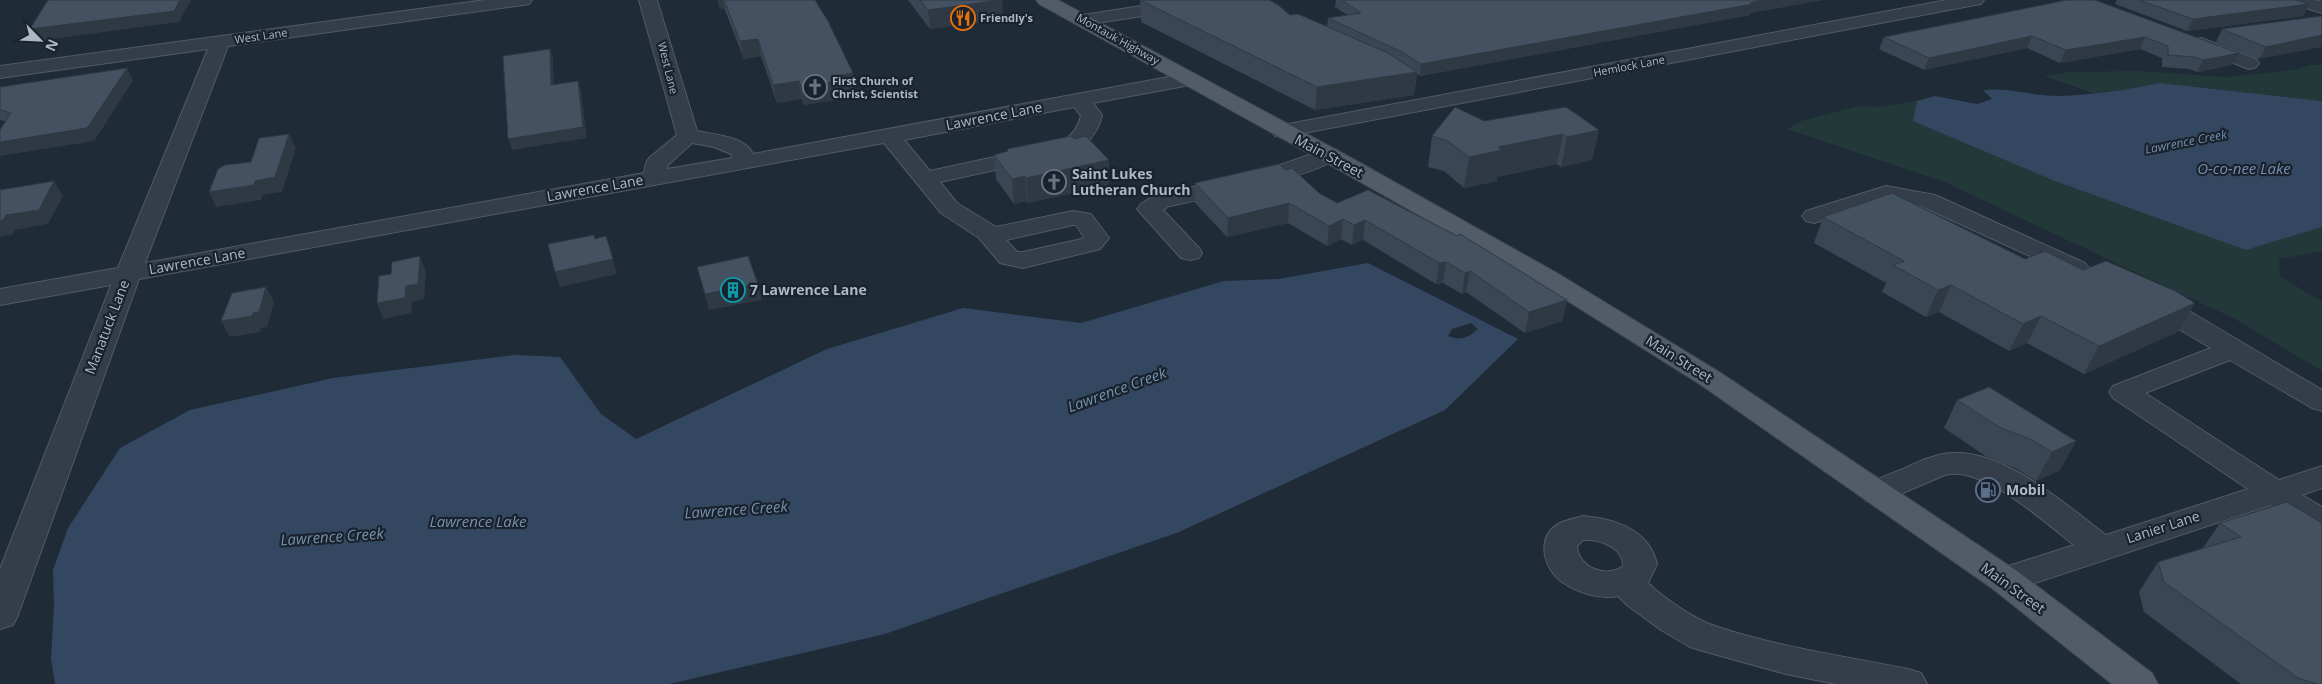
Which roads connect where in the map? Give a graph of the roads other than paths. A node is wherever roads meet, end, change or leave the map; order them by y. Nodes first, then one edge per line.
1 (522, 0) edge
2 (648, 0) edge
3 (1045, 0) edge
4 (1215, 0) edge
5 (1975, 0) edge
6 (2298, 0) edge
7 (2319, 17) edge
8 (1083, 20) junction
9 (220, 42) junction
10 (2253, 56) joint
11 (0, 72) edge
12 (1190, 78) junction
13 (1416, 85) edge
14 (1079, 100) junction
15 (1443, 102) junction
16 (1283, 131) junction
17 (688, 136) junction
18 (889, 136) junction
19 (1329, 155) junction
20 (745, 161) junction
21 (655, 178) junction
22 (925, 179) junction
23 (1814, 216) dead end
24 (990, 236) dead end
25 (1190, 253) dead end
26 (128, 274) junction
27 (2098, 278) edge
28 (2134, 295) edge
29 (0, 297) edge
30 (2232, 349) junction
31 (2322, 402) edge
32 (2322, 477) edge
33 (2274, 492) junction
34 (1877, 493) junction
35 (2322, 523) edge
36 (2100, 548) junction
37 (2005, 580) junction
38 (1625, 582) dead end
39 (0, 615) edge
40 (1908, 684) edge
41 (2139, 684) edge

1 - 9 street, West Lane
2 - 17 street, West Lane
3 - 8 main road, Montauk Highway
4 - 8 street
5 - 15 street, Hemlock Lane
6 - 7 street
8 - 12 main road, Montauk Highway
9 - 11 street, West Lane
9 - 26 street, Manatuck Lane
10 - 10 street
12 - 14 street, Lawrence Lane
12 - 16 main road, Main Street
13 - 15 street
14 - 18 street, Lawrence Lane
14 - 22 street
15 - 16 street, Hemlock Lane
16 - 19 main road, Main Street
17 - 20 street
17 - 21 street
18 - 20 street, Lawrence Lane
18 - 22 street
19 - 25 street
19 - 34 main road, Main Street
20 - 21 street, Lawrence Lane
21 - 26 street, Lawrence Lane
22 - 24 street
23 - 27 street
26 - 29 street, Lawrence Lane
26 - 39 street, Manatuck Lane
28 - 30 street
30 - 31 street
30 - 33 street
32 - 33 street, Lanier Lane
33 - 35 street
33 - 36 street, Lanier Lane
34 - 36 street
34 - 37 main road, Main Street
36 - 37 street, Lanier Lane
37 - 41 main road, Main Street
38 - 40 street

